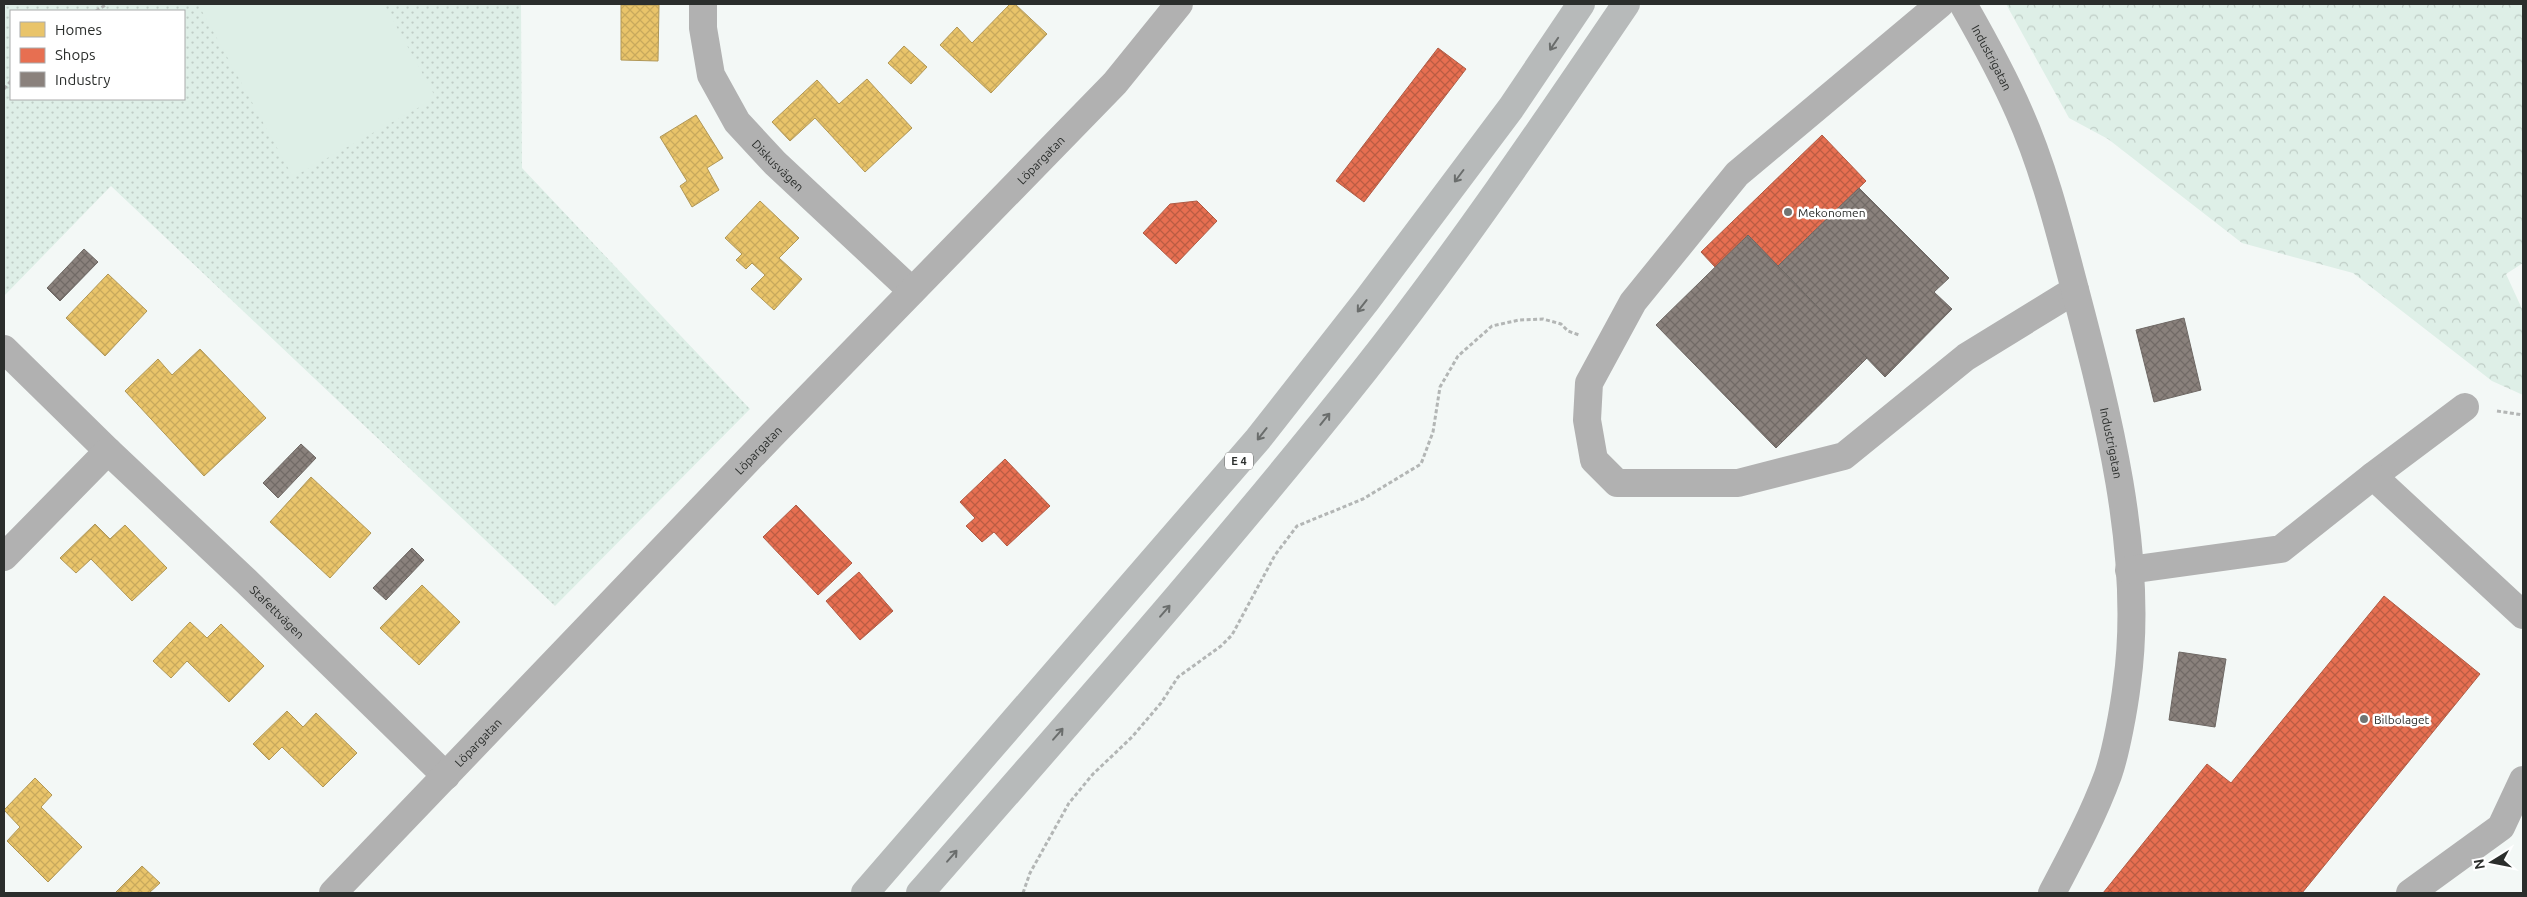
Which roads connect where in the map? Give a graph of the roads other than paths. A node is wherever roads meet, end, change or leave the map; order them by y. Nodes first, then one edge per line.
1 (703, 4) edge
2 (1179, 4) edge
3 (1581, 4) edge
4 (1626, 4) edge
5 (1940, 4) edge
6 (1963, 4) edge
7 (2075, 290) junction
8 (912, 291) junction
9 (4, 349) edge
10 (2465, 407) dead end
11 (108, 451) junction
12 (2373, 476) junction
13 (4, 557) edge
14 (2129, 570) junction
15 (2523, 615) edge
16 (446, 776) junction
17 (2523, 780) edge
18 (333, 893) edge
19 (865, 893) edge
20 (920, 893) edge
21 (2052, 893) edge
22 (2410, 893) edge

1 - 8 street, Diskusvägen
2 - 8 street, Löpargatan
3 -> 19 highway, E 4
20 -> 4 highway
5 - 7 street
6 - 7 street, Industrigatan
7 - 14 street, Industrigatan
8 - 16 street, Löpargatan
9 - 11 street, Stafettvägen
10 - 12 street
11 - 13 street
11 - 16 street, Stafettvägen
12 - 14 street
12 - 15 street
14 - 21 street, Industrigatan
16 - 18 street, Löpargatan
17 - 22 street

